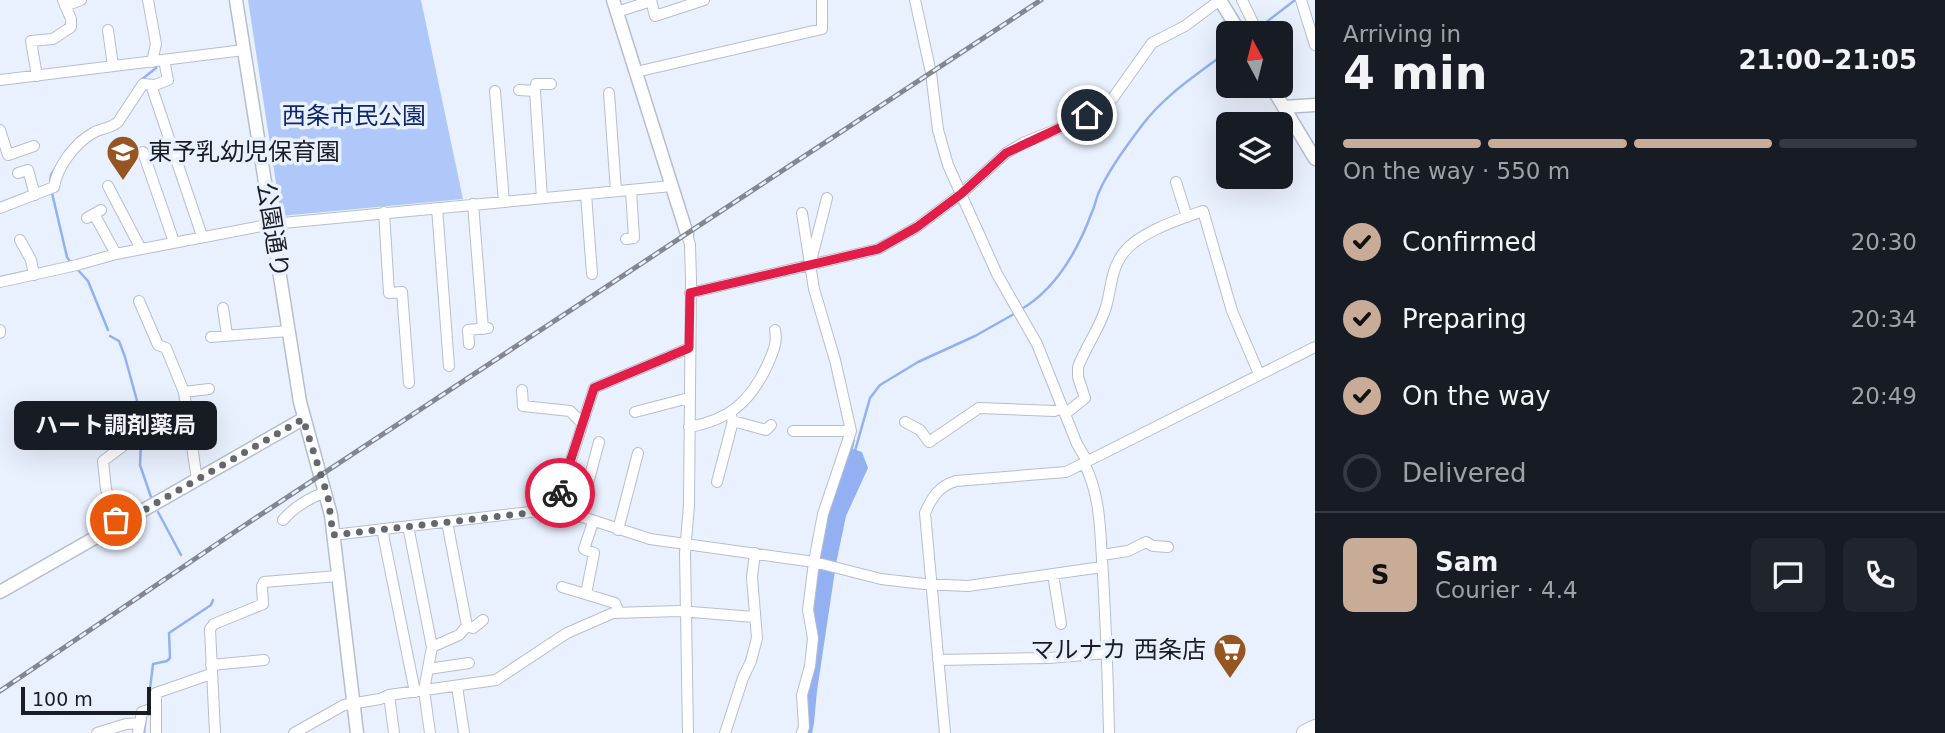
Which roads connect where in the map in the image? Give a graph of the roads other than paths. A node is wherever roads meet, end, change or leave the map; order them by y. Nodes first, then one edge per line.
1 (81, 0) edge
2 (148, 0) edge
3 (236, 0) edge
4 (651, 0) edge
5 (704, 0) edge
6 (822, 0) edge
7 (915, 0) edge
8 (1220, 0) edge
9 (1242, 0) edge
10 (1301, 0) edge
11 (64, 3) edge
12 (615, 6) edge
13 (1233, 21) edge
14 (1252, 21) edge
15 (108, 30) dead end
16 (1315, 45) edge
17 (244, 50) junction
18 (164, 60) junction
19 (152, 62) junction
20 (113, 66) junction
21 (636, 72) junction
22 (37, 76) junction
23 (0, 80) edge
24 (551, 84) dead end
25 (150, 85) junction
26 (519, 90) dead end
27 (495, 91) dead end
28 (535, 91) junction
29 (609, 93) dead end
30 (1278, 98) edge
31 (1315, 105) edge
32 (1283, 107) junction
33 (0, 130) edge
34 (34, 146) dead end
35 (143, 152) dead end
36 (1315, 159) edge
37 (18, 173) dead end
38 (1176, 182) dead end
39 (108, 186) dead end
40 (672, 186) junction
41 (631, 190) junction
42 (616, 191) junction
43 (35, 194) junction
44 (586, 194) junction
45 (961, 194) junction
46 (542, 198) junction
47 (827, 198) dead end
48 (504, 202) junction
49 (473, 204) junction
50 (0, 208) edge
51 (437, 208) junction
52 (384, 212) junction
53 (802, 213) dead end
54 (94, 214) dead end
55 (1188, 217) junction
56 (272, 224) junction
57 (687, 234) joint
58 (202, 236) junction
59 (626, 239) dead end
60 (20, 240) dead end
61 (174, 242) junction
62 (141, 249) junction
63 (116, 254) junction
64 (810, 265) junction
65 (592, 274) dead end
66 (34, 275) junction
67 (0, 282) edge
68 (690, 293) junction
69 (139, 301) dead end
70 (223, 308) dead end
71 (775, 330) dead end
72 (288, 331) junction
73 (227, 335) junction
74 (211, 337) dead end
75 (468, 344) dead end
76 (1315, 347) edge
77 (689, 348) junction
78 (449, 366) dead end
79 (1259, 374) junction
80 (409, 383) dead end
81 (209, 389) dead end
82 (522, 390) dead end
83 (184, 392) junction
84 (689, 398) junction
85 (1064, 411) junction
86 (635, 412) dead end
87 (731, 417) junction
88 (303, 419) junction
89 (905, 422) dead end
90 (582, 423) junction
91 (771, 425) dead end
92 (189, 426) junction
93 (689, 427) junction
94 (157, 430) dead end
95 (793, 430) dead end
96 (851, 431) junction
97 (135, 437) dead end
98 (599, 442) dead end
99 (638, 453) dead end
100 (1085, 462) junction
101 (197, 480) junction
102 (717, 482) dead end
103 (326, 492) junction
104 (555, 510) junction
105 (579, 517) junction
106 (283, 520) dead end
107 (447, 522) junction
108 (593, 522) junction
109 (118, 525) junction
110 (408, 526) junction
111 (382, 529) junction
112 (618, 530) junction
113 (333, 535) junction
114 (686, 545) junction
115 (1168, 547) dead end
116 (755, 553) junction
117 (1102, 555) junction
118 (816, 562) junction
119 (1102, 567) junction
120 (1053, 574) junction
121 (338, 576) junction
122 (931, 585) junction
123 (562, 587) dead end
124 (0, 592) edge
125 (586, 594) junction
126 (619, 612) junction
127 (686, 612) junction
128 (754, 617) junction
129 (483, 620) dead end
130 (1060, 624) dead end
131 (467, 626) junction
132 (432, 647) junction
133 (1107, 653) junction
134 (264, 660) dead end
135 (938, 660) junction
136 (469, 663) dead end
137 (428, 668) junction
138 (211, 669) junction
139 (457, 686) junction
140 (420, 691) junction
141 (389, 695) junction
142 (352, 704) junction
143 (150, 709) junction
144 (139, 728) edge
145 (1315, 728) edge
146 (97, 733) edge
147 (156, 733) edge
148 (215, 733) edge
149 (294, 733) edge
150 (357, 733) edge
151 (394, 733) edge
152 (430, 733) edge
153 (464, 733) edge
154 (688, 733) edge
155 (725, 733) edge
156 (802, 733) edge
157 (945, 733) edge
158 (1109, 733) edge
159 (1306, 733) edge

1 - 11 street
2 - 19 street
3 - 17 street, 公園通り
4 - 5 street
4 - 12 street
6 - 21 street
7 - 45 street
8 - 13 street
8 - 45 street
9 - 14 street
10 - 16 street
11 - 22 street
12 - 21 street
15 - 20 street
17 - 18 street
17 - 56 street, 公園通り
18 - 19 street
18 - 25 street
19 - 20 street
20 - 22 street
21 - 40 street
22 - 23 street
24 - 28 street
25 - 43 street
25 - 58 street
26 - 28 street
27 - 48 street
28 - 46 street
29 - 42 street
30 - 32 street
31 - 32 street
32 - 36 street
33 - 34 street
35 - 61 street
37 - 43 street
38 - 55 street
39 - 62 street
40 - 41 street
40 - 57 street
41 - 42 street
41 - 59 street
42 - 44 street
43 - 50 street
44 - 46 street
44 - 65 street
45 - 64 street
45 - 85 street
46 - 48 street
47 - 64 street
48 - 49 street
49 - 51 street
49 - 75 street
51 - 52 street
51 - 78 street
52 - 56 street
52 - 80 street
53 - 64 street
54 - 63 street
55 - 79 street
55 - 85 street
56 - 58 street
56 - 72 street, 公園通り
57 - 68 street
58 - 61 street
60 - 66 street
61 - 62 street
62 - 63 street
63 - 66 street
64 - 68 street
64 - 96 street
66 - 67 street
68 - 77 street
69 - 83 street
70 - 73 street
71 - 87 street
72 - 73 street
72 - 88 street, 公園通り
73 - 74 street
76 - 79 street
77 - 84 street
77 - 90 street
79 - 100 street
81 - 83 street
82 - 90 street
83 - 92 street
84 - 86 street
84 - 93 street
85 - 89 street
85 - 100 street
87 - 91 street
87 - 93 street
87 - 102 street
88 - 101 street
88 - 103 street, 公園通り
90 - 104 street
92 - 94 street
92 - 101 street
93 - 114 street
95 - 96 street
96 - 118 street
97 - 109 street
98 - 105 street
99 - 112 street
100 - 117 street
100 - 122 street
101 - 109 street
103 - 106 street
103 - 113 street, 公園通り
104 - 105 street
104 - 107 street
105 - 108 street
107 - 110 street
107 - 131 street
108 - 112 street
108 - 125 street
109 - 124 street
110 - 111 street
110 - 132 street
111 - 113 street
111 - 140 street
112 - 114 street
113 - 121 street, 公園通り
114 - 116 street
114 - 127 street
115 - 117 street
116 - 118 street
116 - 128 street
117 - 119 street
118 - 122 street
118 - 156 street
119 - 120 street
119 - 133 street
120 - 122 street
120 - 130 street
121 - 138 street
121 - 142 street, 公園通り
122 - 135 street
123 - 125 street
125 - 126 street
126 - 127 street
126 - 139 street
127 - 128 street
127 - 154 street
128 - 155 street
129 - 131 street
131 - 132 street
132 - 137 street
133 - 135 street
133 - 158 street
134 - 138 street
135 - 157 street
136 - 137 street
137 - 140 street
138 - 143 street
138 - 148 street
139 - 140 street
139 - 153 street
140 - 141 street
140 - 152 street
141 - 142 street
141 - 151 street
142 - 149 street
142 - 150 street, 公園通り
143 - 144 street
143 - 147 street
144 - 146 street
145 - 159 highway

